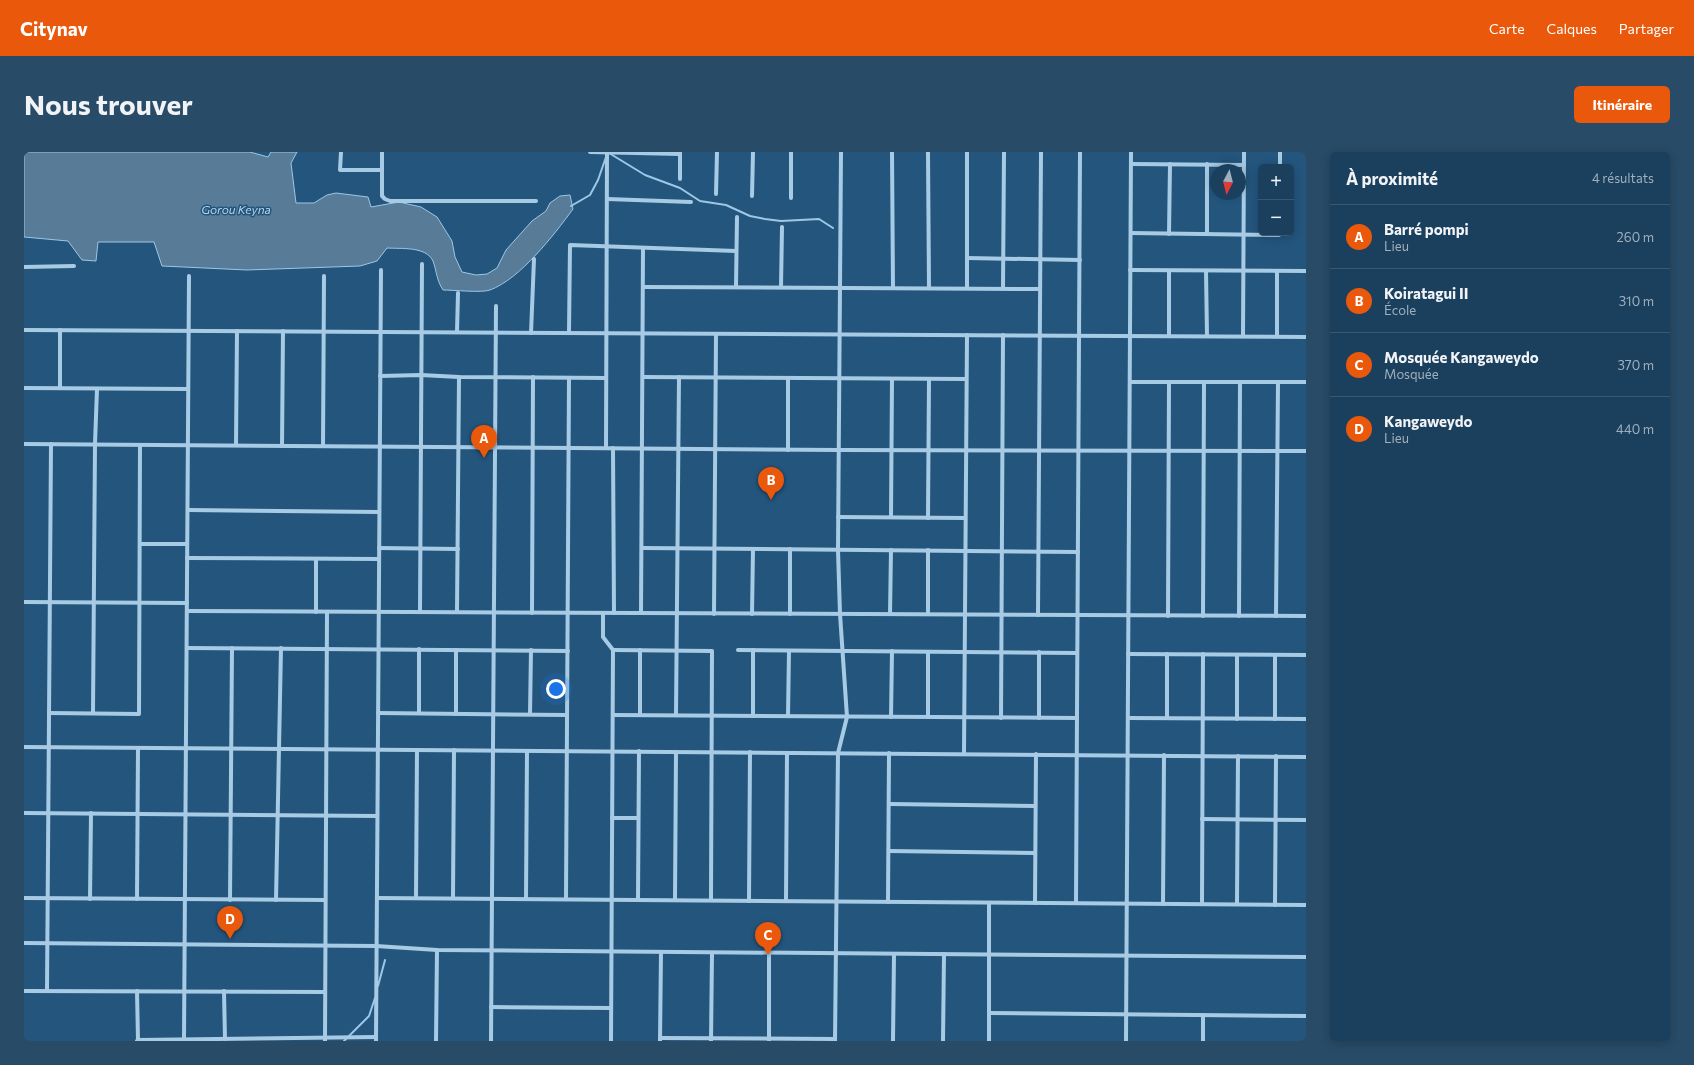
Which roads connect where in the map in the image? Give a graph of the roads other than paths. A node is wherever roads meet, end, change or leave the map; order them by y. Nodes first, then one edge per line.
1 (341, 152) edge
2 (382, 152) edge
3 (590, 152) edge
4 (607, 152) edge
5 (717, 152) edge
6 (753, 152) edge
7 (792, 152) edge
8 (841, 152) edge
9 (892, 152) edge
10 (928, 152) edge
11 (967, 152) edge
12 (1004, 152) edge
13 (1041, 152) edge
14 (1080, 152) edge
15 (1131, 152) edge
16 (1244, 152) edge
17 (1280, 152) edge
18 (680, 153) edge
19 (1131, 164) junction
20 (1170, 164) junction
21 (1207, 164) junction
22 (1210, 164) edge
23 (1244, 164) edge
24 (1280, 164) edge
25 (382, 170) junction
26 (680, 179) dead end
27 (716, 194) dead end
28 (752, 196) dead end
29 (791, 198) dead end
30 (607, 199) junction
31 (1244, 200) edge
32 (536, 201) dead end
33 (691, 202) dead end
34 (737, 217) dead end
35 (782, 227) dead end
36 (1131, 233) junction
37 (1169, 234) junction
38 (1206, 234) junction
39 (1244, 234) junction
40 (1258, 234) edge
41 (606, 247) junction
42 (643, 248) junction
43 (736, 251) junction
44 (967, 258) junction
45 (1003, 258) junction
46 (534, 259) dead end
47 (1040, 259) junction
48 (1080, 260) junction
49 (422, 264) dead end
50 (74, 266) dead end
51 (24, 267) edge
52 (380, 270) dead end
53 (1130, 270) junction
54 (1169, 271) junction
55 (1206, 271) junction
56 (1277, 271) junction
57 (1306, 271) edge
58 (1244, 272) junction
59 (189, 276) dead end
60 (324, 276) dead end
61 (643, 287) junction
62 (736, 287) junction
63 (781, 287) junction
64 (840, 288) junction
65 (893, 288) junction
66 (929, 288) junction
67 (967, 288) junction
68 (1003, 288) junction
69 (1040, 289) junction
70 (458, 293) dead end
71 (496, 306) dead end
72 (24, 330) edge
73 (60, 330) junction
74 (189, 331) junction
75 (237, 331) junction
76 (283, 331) junction
77 (324, 332) junction
78 (380, 332) junction
79 (422, 332) junction
80 (457, 332) junction
81 (496, 333) junction
82 (531, 333) junction
83 (568, 333) junction
84 (606, 333) junction
85 (643, 334) junction
86 (716, 334) junction
87 (840, 335) junction
88 (967, 335) junction
89 (1003, 335) junction
90 (1040, 336) junction
91 (1079, 336) junction
92 (1130, 336) junction
93 (1169, 336) junction
94 (1207, 336) junction
95 (1243, 336) junction
96 (1277, 336) junction
97 (1306, 337) edge
98 (422, 375) junction
99 (380, 376) junction
100 (459, 377) junction
101 (495, 377) junction
102 (533, 377) junction
103 (643, 377) junction
104 (678, 377) junction
105 (716, 377) junction
106 (569, 378) junction
107 (606, 378) junction
108 (788, 378) junction
109 (839, 378) junction
110 (892, 379) junction
111 (929, 379) junction
112 (966, 379) junction
113 (1130, 382) junction
114 (1169, 382) junction
115 (1204, 382) junction
116 (1240, 382) junction
117 (1278, 382) junction
118 (1306, 382) edge
119 (24, 388) edge
120 (60, 388) junction
121 (97, 389) junction
122 (188, 389) junction
123 (24, 444) edge
124 (51, 444) junction
125 (95, 444) junction
126 (140, 445) junction
127 (188, 445) junction
128 (236, 446) junction
129 (282, 446) junction
130 (323, 446) junction
131 (379, 447) junction
132 (421, 447) junction
133 (458, 447) junction
134 (495, 448) junction
135 (532, 448) junction
136 (569, 448) junction
137 (606, 448) junction
138 (613, 448) junction
139 (642, 449) junction
140 (678, 449) junction
141 (715, 449) junction
142 (788, 450) junction
143 (839, 450) junction
144 (892, 450) junction
145 (928, 450) junction
146 (966, 450) junction
147 (1003, 450) junction
148 (1039, 450) junction
149 (1079, 450) junction
150 (1130, 450) junction
151 (1169, 450) junction
152 (1204, 450) junction
153 (1240, 450) junction
154 (1277, 450) junction
155 (1306, 450) edge
156 (188, 510) junction
157 (379, 512) junction
158 (838, 517) junction
159 (891, 517) junction
160 (928, 518) junction
161 (966, 518) junction
162 (140, 544) junction
163 (187, 544) junction
164 (379, 548) junction
165 (642, 548) junction
166 (678, 548) junction
167 (420, 549) junction
168 (458, 549) junction
169 (714, 549) junction
170 (753, 549) junction
171 (790, 549) junction
172 (838, 550) junction
173 (891, 550) junction
174 (928, 550) junction
175 (965, 551) junction
176 (1002, 551) junction
177 (1038, 551) junction
178 (1078, 552) junction
179 (187, 558) junction
180 (316, 559) junction
181 (379, 559) junction
182 (24, 602) edge
183 (50, 602) junction
184 (94, 603) junction
185 (139, 603) junction
186 (187, 603) junction
187 (187, 611) junction
188 (316, 612) junction
189 (327, 612) junction
190 (378, 612) junction
191 (420, 612) junction
192 (457, 612) junction
193 (494, 613) junction
194 (532, 613) junction
195 (568, 613) junction
196 (603, 613) junction
197 (614, 613) junction
198 (641, 613) junction
199 (677, 613) junction
200 (714, 614) junction
201 (752, 614) junction
202 (790, 614) junction
203 (840, 614) junction
204 (890, 614) junction
205 (928, 614) junction
206 (965, 615) junction
207 (1002, 615) junction
208 (1038, 615) junction
209 (1078, 615) junction
210 (1129, 615) junction
211 (1168, 616) junction
212 (1203, 616) junction
213 (1239, 616) junction
214 (1276, 616) junction
215 (1306, 616) edge
216 (187, 648) junction
217 (232, 648) junction
218 (281, 648) junction
219 (327, 649) junction
220 (378, 649) junction
221 (420, 650) junction
222 (456, 650) junction
223 (494, 650) junction
224 (531, 650) junction
225 (613, 650) junction
226 (640, 650) junction
227 (738, 650) dead end
228 (753, 650) junction
229 (789, 650) junction
230 (568, 651) junction
231 (677, 651) junction
232 (844, 651) junction
233 (892, 651) junction
234 (928, 652) junction
235 (965, 652) junction
236 (1001, 652) junction
237 (1039, 652) junction
238 (1077, 653) junction
239 (1128, 654) junction
240 (1167, 654) junction
241 (1204, 654) junction
242 (1238, 655) junction
243 (1275, 655) junction
244 (1306, 655) edge
245 (49, 713) junction
246 (93, 713) junction
247 (378, 713) junction
248 (419, 714) junction
249 (456, 714) junction
250 (493, 714) junction
251 (530, 714) junction
252 (567, 715) junction
253 (613, 715) junction
254 (640, 715) junction
255 (676, 715) junction
256 (712, 716) junction
257 (752, 716) junction
258 (788, 716) junction
259 (847, 717) junction
260 (891, 717) junction
261 (928, 717) junction
262 (964, 718) junction
263 (1001, 718) junction
264 (1038, 718) junction
265 (1077, 718) junction
266 (1128, 718) junction
267 (1167, 718) junction
268 (1203, 719) junction
269 (1237, 719) junction
270 (1275, 719) junction
271 (1306, 720) edge
272 (24, 747) edge
273 (49, 747) junction
274 (138, 748) junction
275 (186, 748) junction
276 (231, 748) junction
277 (279, 749) junction
278 (326, 749) junction
279 (378, 749) junction
280 (416, 750) junction
281 (454, 750) junction
282 (493, 750) junction
283 (527, 751) junction
284 (567, 751) junction
285 (612, 751) junction
286 (639, 752) junction
287 (676, 752) junction
288 (712, 752) junction
289 (750, 752) junction
290 (787, 752) junction
291 (838, 753) junction
292 (890, 753) junction
293 (964, 754) junction
294 (1036, 754) junction
295 (1077, 755) junction
296 (1128, 755) junction
297 (1164, 755) junction
298 (1203, 756) junction
299 (1238, 756) junction
300 (1276, 756) junction
301 (1306, 756) edge
302 (890, 804) junction
303 (1035, 806) junction
304 (24, 813) edge
305 (48, 813) junction
306 (91, 814) junction
307 (138, 814) junction
308 (186, 814) junction
309 (231, 814) junction
310 (278, 815) junction
311 (326, 815) junction
312 (377, 816) junction
313 (612, 818) junction
314 (638, 818) junction
315 (1202, 819) junction
316 (1238, 819) junction
317 (1275, 820) junction
318 (1306, 820) edge
319 (889, 851) junction
320 (1035, 853) junction
321 (24, 898) edge
322 (377, 898) junction
323 (416, 898) junction
324 (454, 898) junction
325 (48, 899) junction
326 (90, 899) junction
327 (137, 899) junction
328 (185, 899) junction
329 (492, 899) junction
330 (526, 899) junction
331 (566, 899) junction
332 (230, 900) junction
333 (276, 900) junction
334 (325, 900) junction
335 (612, 900) junction
336 (638, 900) junction
337 (675, 900) junction
338 (711, 900) junction
339 (749, 901) junction
340 (786, 901) junction
341 (836, 901) junction
342 (888, 902) junction
343 (989, 903) junction
344 (1035, 903) junction
345 (1076, 903) junction
346 (1127, 904) junction
347 (1164, 904) junction
348 (1202, 904) junction
349 (1237, 904) junction
350 (1275, 905) junction
351 (1306, 905) edge
352 (24, 943) edge
353 (48, 943) junction
354 (185, 944) junction
355 (325, 945) junction
356 (376, 946) junction
357 (437, 950) junction
358 (492, 951) junction
359 (612, 952) junction
360 (661, 952) junction
361 (712, 952) junction
362 (769, 953) junction
363 (836, 953) junction
364 (894, 954) junction
365 (944, 954) junction
366 (989, 955) junction
367 (1127, 956) junction
368 (1306, 957) edge
369 (24, 991) edge
370 (47, 991) junction
371 (137, 991) junction
372 (185, 991) junction
373 (224, 991) junction
374 (325, 992) junction
375 (491, 1008) junction
376 (611, 1008) junction
377 (989, 1013) junction
378 (1127, 1014) junction
379 (1203, 1015) junction
380 (1306, 1016) edge
381 (184, 1039) junction
382 (225, 1039) junction
383 (324, 1039) edge
384 (376, 1039) edge
385 (138, 1040) edge
386 (660, 1040) edge
387 (711, 1040) edge
388 (769, 1040) edge
389 (835, 1040) edge
390 (436, 1041) edge
391 (491, 1041) edge
392 (611, 1041) edge
393 (893, 1041) edge
394 (943, 1041) edge
395 (988, 1041) edge
396 (1126, 1041) edge
397 (1203, 1041) edge

1 - 25 street
2 - 25 street
3 - 4 street
4 - 18 street
4 - 30 street
5 - 27 street
6 - 28 street
7 - 29 street
8 - 64 street
9 - 65 street
10 - 66 street
11 - 44 street
12 - 45 street
13 - 47 street
14 - 48 street
15 - 19 street
16 - 23 street
17 - 24 street
18 - 26 street
19 - 20 street
19 - 36 street
20 - 21 street
20 - 37 street
21 - 22 street
21 - 38 street
25 - 32 street
30 - 33 street
30 - 41 street
31 - 39 street
34 - 43 street
35 - 63 street
36 - 37 street
36 - 53 street
37 - 38 street
38 - 39 street
39 - 40 street
39 - 58 street
41 - 42 street
41 - 83 street
41 - 84 street
42 - 43 street
42 - 61 street
43 - 62 street
44 - 45 street
44 - 67 street
45 - 47 street
45 - 68 street
46 - 82 street
47 - 48 street
47 - 69 street
48 - 91 street
49 - 79 street
50 - 51 street
52 - 78 street
53 - 54 street
53 - 92 street
54 - 55 street
54 - 93 street
55 - 58 street
55 - 94 street
56 - 57 street
56 - 58 street
56 - 96 street
58 - 95 street
59 - 74 street
60 - 77 street
61 - 62 street
61 - 85 street
62 - 63 street
63 - 64 street
64 - 65 street
64 - 87 street
65 - 66 street
66 - 67 street
67 - 68 street
68 - 69 street
69 - 90 street
70 - 80 street
71 - 81 street
72 - 73 street
73 - 74 street
73 - 120 street
74 - 75 street
74 - 122 street
75 - 76 street
75 - 128 street
76 - 77 street
76 - 129 street
77 - 78 street
77 - 130 street
78 - 79 street
78 - 99 street
79 - 80 street
79 - 98 street
80 - 81 street
81 - 82 street
81 - 101 street
82 - 83 street
83 - 84 street
84 - 85 street
84 - 107 street
85 - 86 street
85 - 103 street
86 - 87 street
86 - 105 street
87 - 88 street
87 - 109 street
88 - 89 street
88 - 112 street
89 - 90 street
89 - 147 street
90 - 91 street
90 - 148 street
91 - 92 street
91 - 149 street
92 - 93 street
92 - 113 street
93 - 94 street
94 - 95 street
95 - 96 street
96 - 97 street
98 - 99 street
98 - 100 street
98 - 132 street
99 - 131 street
100 - 101 street
100 - 133 street
101 - 102 street
101 - 134 street
102 - 106 street
102 - 135 street
103 - 104 street
103 - 139 street
104 - 105 street
104 - 140 street
105 - 108 street
105 - 141 street
106 - 107 street
106 - 136 street
107 - 137 street
108 - 109 street
108 - 142 street
109 - 110 street
109 - 143 street
110 - 111 street
110 - 144 street
111 - 112 street
111 - 145 street
112 - 146 street
113 - 114 street
113 - 150 street
114 - 115 street
114 - 151 street
115 - 116 street
115 - 152 street
116 - 117 street
116 - 153 street
117 - 118 street
117 - 154 street
119 - 120 street
120 - 121 street
121 - 122 street
121 - 125 street
122 - 127 street
123 - 124 street
124 - 125 street
124 - 183 street
125 - 126 street
125 - 184 street
126 - 127 street
126 - 162 street
127 - 128 street
127 - 156 street
128 - 129 street
129 - 130 street
130 - 131 street
131 - 132 street
131 - 157 street
132 - 133 street
132 - 167 street
133 - 134 street
133 - 168 street
134 - 135 street
134 - 193 street
135 - 136 street
135 - 194 street
136 - 137 street
136 - 195 street
137 - 138 street
138 - 139 street
138 - 197 street
139 - 140 street
139 - 165 street
140 - 141 street
140 - 166 street
141 - 142 street
141 - 169 street
142 - 143 street
143 - 144 street
143 - 158 street
144 - 145 street
144 - 159 street
145 - 146 street
145 - 160 street
146 - 147 street
146 - 161 street
147 - 148 street
147 - 176 street
148 - 149 street
148 - 177 street
149 - 150 street
149 - 178 street
150 - 151 street
150 - 210 street
151 - 152 street
151 - 211 street
152 - 153 street
152 - 212 street
153 - 154 street
153 - 213 street
154 - 155 street
154 - 214 street
156 - 157 street
156 - 163 street
157 - 164 street
158 - 159 street
158 - 172 street
159 - 160 street
160 - 161 street
161 - 175 street
162 - 163 street
162 - 185 street
163 - 179 street
164 - 167 street
164 - 181 street
165 - 166 street
165 - 198 street
166 - 169 street
166 - 199 street
167 - 168 street
167 - 191 street
168 - 192 street
169 - 170 street
169 - 200 street
170 - 171 street
170 - 201 street
171 - 172 street
171 - 202 street
172 - 173 street
172 - 203 street
173 - 174 street
173 - 204 street
174 - 175 street
174 - 205 street
175 - 176 street
175 - 206 street
176 - 177 street
176 - 207 street
177 - 178 street
177 - 208 street
178 - 209 street
179 - 180 street
179 - 186 street
180 - 181 street
180 - 188 street
181 - 190 street
182 - 183 street
183 - 184 street
183 - 245 street
184 - 185 street
184 - 246 street
185 - 186 street
185 - 246 street
186 - 187 street
187 - 188 street
187 - 216 street
188 - 189 street
189 - 190 street
189 - 219 street
190 - 191 street
190 - 220 street
191 - 192 street
192 - 193 street
193 - 194 street
193 - 223 street
194 - 195 street
195 - 196 street
195 - 230 street
196 - 197 street
196 - 225 street
197 - 198 street
198 - 199 street
199 - 200 street
199 - 231 street
200 - 201 street
201 - 202 street
202 - 203 street
203 - 204 street
203 - 232 street
204 - 205 street
205 - 206 street
206 - 207 street
206 - 235 street
207 - 208 street
207 - 236 street
208 - 209 street
209 - 210 street
209 - 238 street
210 - 211 street
210 - 239 street
211 - 212 street
212 - 213 street
213 - 214 street
214 - 215 street
216 - 217 street
216 - 275 street
217 - 218 street
217 - 276 street
218 - 219 street
218 - 277 street
219 - 220 street
219 - 278 street
220 - 221 street
220 - 247 street
221 - 222 street
221 - 248 street
222 - 223 street
222 - 249 street
223 - 224 street
223 - 250 street
224 - 230 street
224 - 251 street
225 - 226 street
225 - 253 street
226 - 231 street
226 - 254 street
227 - 228 street
228 - 229 street
228 - 257 street
229 - 232 street
229 - 258 street
230 - 252 street
231 - 255 street
231 - 256 street
232 - 233 street
232 - 259 street
233 - 234 street
233 - 260 street
234 - 235 street
234 - 261 street
235 - 236 street
235 - 262 street
236 - 237 street
236 - 263 street
237 - 238 street
237 - 264 street
238 - 265 street
239 - 240 street
239 - 266 street
240 - 241 street
240 - 267 street
241 - 242 street
241 - 268 street
242 - 243 street
242 - 269 street
243 - 244 street
243 - 270 street
245 - 246 street
245 - 273 street
247 - 248 street
247 - 279 street
248 - 249 street
249 - 250 street
250 - 251 street
250 - 282 street
251 - 252 street
252 - 284 street
253 - 254 street
253 - 285 street
254 - 255 street
255 - 256 street
256 - 257 street
256 - 288 street
257 - 258 street
258 - 259 street
259 - 260 street
259 - 291 street
260 - 261 street
261 - 262 street
262 - 263 street
262 - 293 street
263 - 264 street
264 - 265 street
265 - 295 street
266 - 267 street
266 - 296 street
267 - 268 street
268 - 269 street
268 - 298 street
269 - 270 street
270 - 271 street
272 - 273 street
273 - 274 street
273 - 305 street
274 - 275 street
274 - 307 street
275 - 276 street
275 - 308 street
276 - 277 street
276 - 309 street
277 - 278 street
277 - 310 street
278 - 279 street
278 - 311 street
279 - 280 street
279 - 312 street
280 - 281 street
280 - 323 street
281 - 282 street
281 - 324 street
282 - 283 street
282 - 329 street
283 - 284 street
283 - 330 street
284 - 285 street
284 - 331 street
285 - 286 street
285 - 313 street
286 - 287 street
286 - 314 street
287 - 288 street
287 - 337 street
288 - 289 street
288 - 338 street
289 - 290 street
289 - 339 street
290 - 291 street
290 - 340 street
291 - 292 street
291 - 341 street
292 - 293 street
292 - 302 street
293 - 294 street
294 - 295 street
294 - 303 street
295 - 296 street
295 - 345 street
296 - 297 street
296 - 346 street
297 - 298 street
297 - 347 street
298 - 299 street
298 - 315 street
299 - 300 street
299 - 316 street
300 - 301 street
300 - 317 street
302 - 303 street
302 - 319 street
303 - 320 street
304 - 305 street
305 - 306 street
305 - 325 street
306 - 307 street
306 - 326 street
307 - 308 street
307 - 327 street
308 - 309 street
308 - 328 street
309 - 310 street
309 - 332 street
310 - 311 street
310 - 333 street
311 - 312 street
311 - 334 street
312 - 322 street
313 - 314 street
313 - 335 street
314 - 336 street
315 - 316 street
315 - 348 street
316 - 317 street
316 - 349 street
317 - 318 street
317 - 350 street
319 - 320 street
319 - 342 street
320 - 344 street
321 - 325 street
322 - 323 street
322 - 356 street
323 - 324 street
324 - 329 street
325 - 326 street
325 - 353 street
326 - 327 street
327 - 328 street
328 - 332 street
328 - 354 street
329 - 330 street
329 - 358 street
330 - 331 street
331 - 335 street
332 - 333 street
333 - 334 street
334 - 355 street
335 - 336 street
335 - 359 street
336 - 337 street
337 - 338 street
338 - 339 street
339 - 340 street
340 - 341 street
341 - 342 street
341 - 363 street
342 - 343 street
343 - 344 street
343 - 366 street
344 - 345 street
345 - 346 street
346 - 347 street
346 - 367 street
347 - 348 street
348 - 349 street
349 - 350 street
350 - 351 street
352 - 353 street
353 - 354 street
353 - 370 street
354 - 355 street
354 - 372 street
355 - 356 street
355 - 374 street
356 - 357 street
356 - 384 street
357 - 358 street
357 - 390 street
358 - 359 street
358 - 375 street
359 - 360 street
359 - 376 street
360 - 361 street
360 - 386 street
361 - 362 street
361 - 387 street
362 - 363 street
362 - 388 street
363 - 364 street
363 - 389 street
364 - 365 street
364 - 393 street
365 - 366 street
365 - 394 street
366 - 367 street
366 - 377 street
367 - 368 street
367 - 378 street
369 - 370 street
370 - 371 street
371 - 372 street
371 - 385 street
372 - 373 street
372 - 381 street
373 - 374 street
373 - 382 street
374 - 383 street
375 - 376 street
375 - 391 street
376 - 392 street
377 - 378 street
377 - 395 street
378 - 379 street
378 - 396 street
379 - 380 street
379 - 397 street
381 - 382 street
381 - 385 street
382 - 383 street
383 - 384 street
386 - 387 street
387 - 388 street
388 - 389 street

